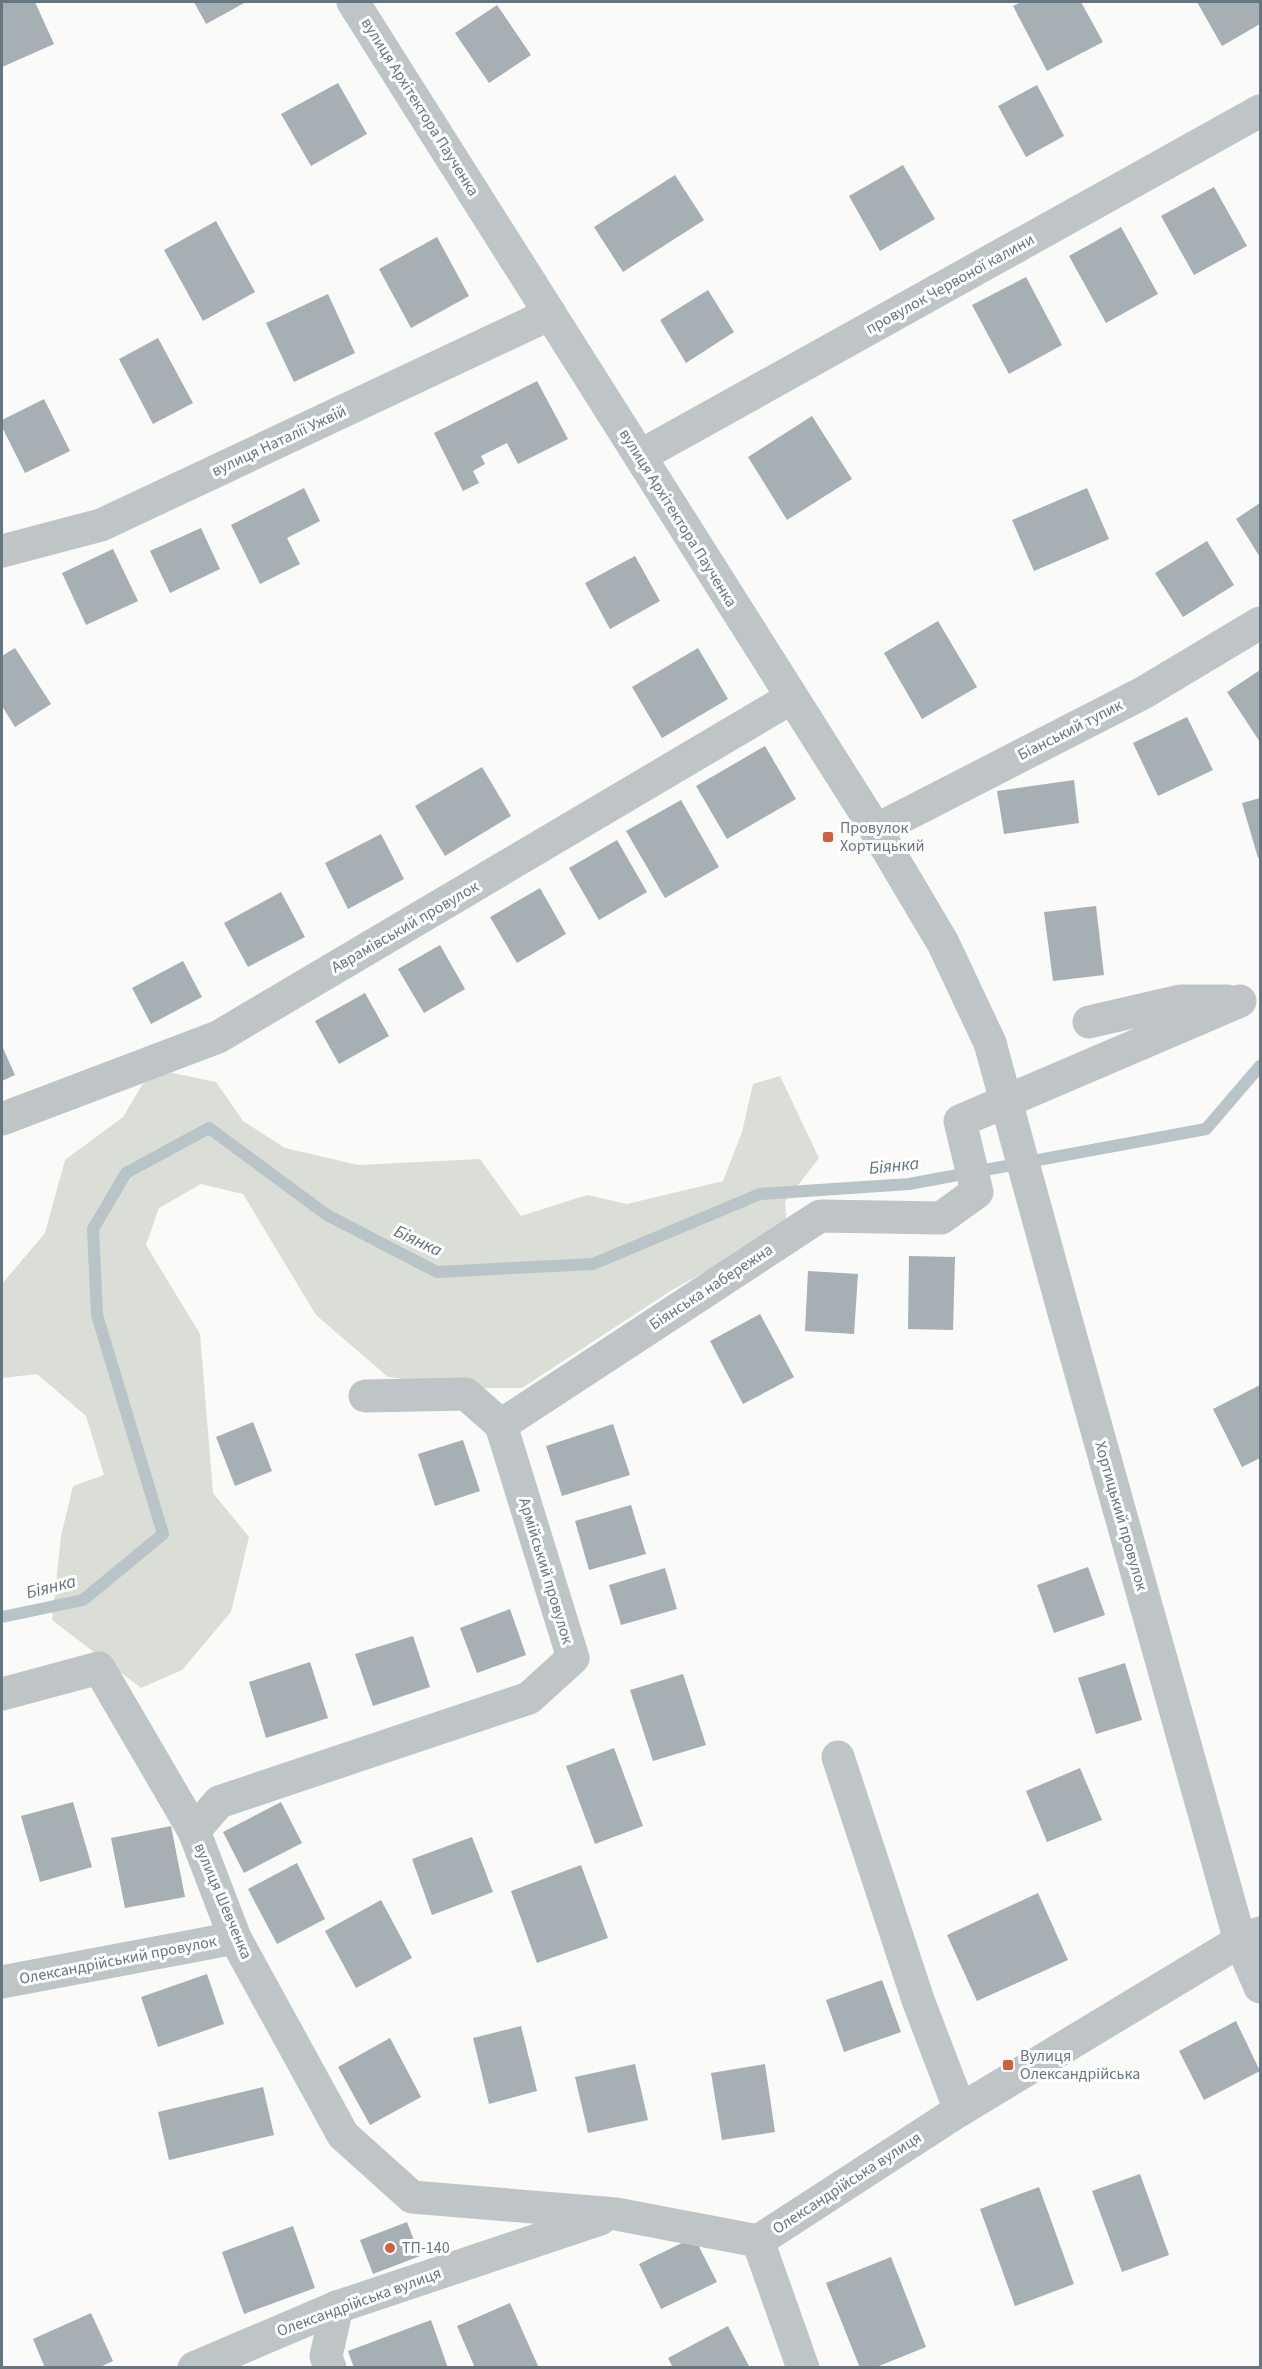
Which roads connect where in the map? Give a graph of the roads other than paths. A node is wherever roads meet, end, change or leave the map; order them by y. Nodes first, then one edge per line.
1 (353, 2) edge
2 (1260, 111) edge
3 (550, 314) junction
4 (640, 456) junction
5 (2, 551) edge
6 (1260, 623) edge
7 (791, 698) junction
8 (876, 830) junction
9 (1250, 1005) edge
10 (1089, 1022) dead end
11 (990, 1043) joint
12 (2, 1119) edge
13 (365, 1395) dead end
14 (501, 1425) junction
15 (2, 1694) edge
16 (838, 1757) dead end
17 (194, 1831) junction
18 (1250, 1937) edge
19 (235, 1938) junction
20 (2, 1982) edge
21 (1260, 1987) edge
22 (960, 2110) junction
23 (616, 2214) junction
24 (758, 2241) junction
25 (337, 2307) junction
26 (194, 2367) edge
27 (330, 2367) edge
28 (803, 2367) edge

1 - 3 street, вулиця Архітектора Паученка
2 - 4 street, провулок Червоної калини
3 - 4 street, вулиця Архітектора Паученка
3 - 5 street, вулиця Наталії Ужвій
4 - 7 street, вулиця Архітектора Паученка
6 - 8 street, Біанський тупик
7 - 8 street, вулиця Архітектора Паученка
7 - 12 street, Аврамівський провулок
8 - 11 street, вулиця Архітектора Паученка
9 - 10 street
9 - 14 street, Біянська набережна
11 - 18 street, Хортицький провулок, bridge
13 - 14 street
14 - 17 street, Армійський провулок
15 - 17 street, вулиця Шевченка
16 - 22 street
17 - 19 street, вулиця Шевченка
18 - 21 street, Хортицький провулок
18 - 22 street, Олександрійська вулиця
19 - 20 street, Олександрійський провулок
19 - 23 street, вулиця Шевченка
22 - 24 street, Олександрійська вулиця
23 - 24 street, Олександрійська вулиця
23 - 25 street, Олександрійська вулиця
24 - 28 street
25 - 26 street, Олександрійська вулиця
25 - 27 street

